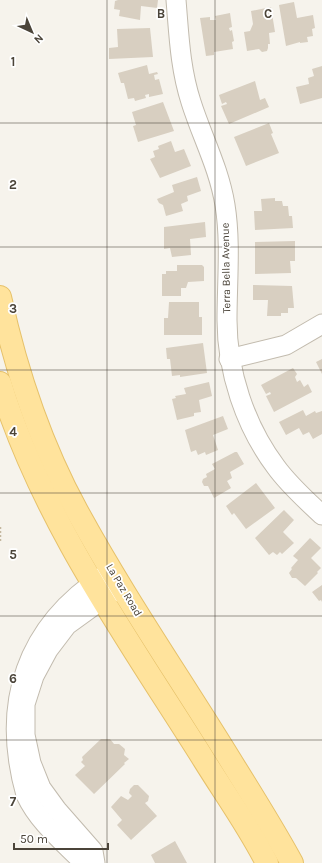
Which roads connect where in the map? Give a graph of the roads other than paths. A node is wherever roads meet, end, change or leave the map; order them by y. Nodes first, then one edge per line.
1 (176, 0) edge
2 (0, 297) edge
3 (322, 324) edge
4 (229, 359) junction
5 (0, 383) edge
6 (322, 515) edge
7 (116, 579) junction
8 (98, 591) junction
9 (90, 863) edge
10 (95, 863) edge
11 (267, 863) edge
12 (292, 863) edge

1 - 4 street, Terra Bella Avenue
2 - 7 main road, La Paz Road
3 - 4 street
4 - 6 street, Terra Bella Avenue
5 - 8 main road, La Paz Road
7 - 8 street
7 - 12 main road, La Paz Road
8 - 9 street
8 - 10 street
8 - 11 main road, La Paz Road

